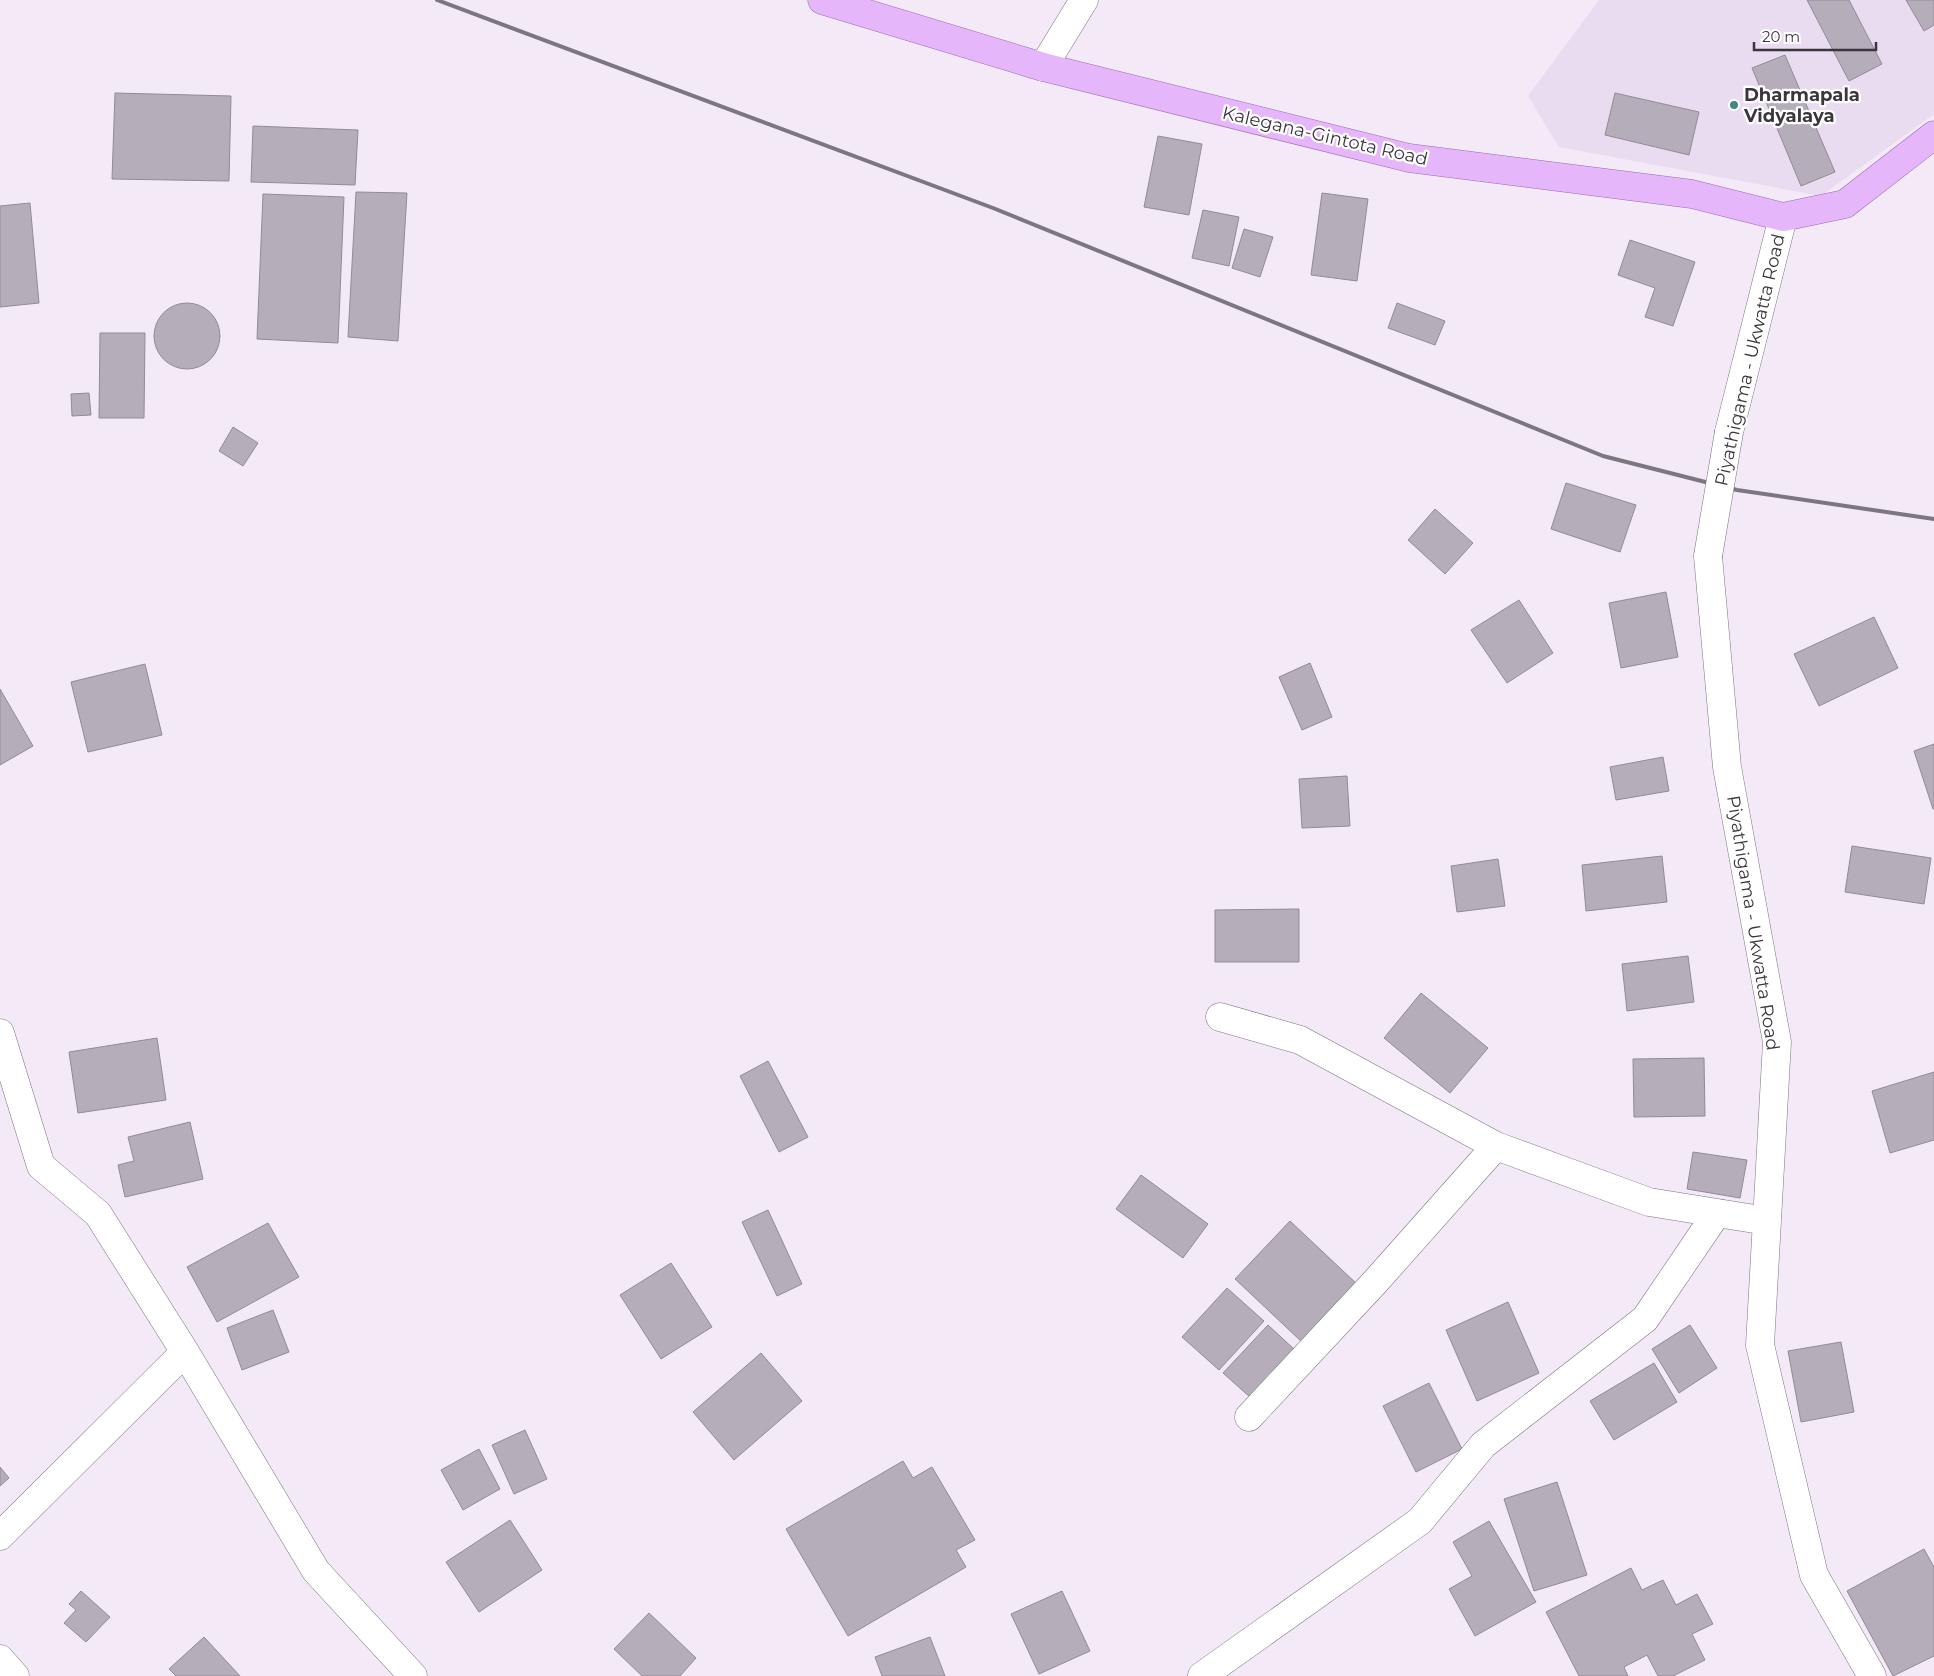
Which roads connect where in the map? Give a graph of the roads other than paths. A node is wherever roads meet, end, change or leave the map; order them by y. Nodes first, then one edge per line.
1 (822, 0) edge
2 (1084, 0) edge
3 (1043, 67) junction
4 (1934, 135) edge
5 (1783, 217) junction
6 (1220, 1016) dead end
7 (0, 1033) edge
8 (1496, 1146) junction
9 (1717, 1213) junction
10 (1767, 1221) junction
11 (185, 1352) junction
12 (1249, 1417) dead end
13 (0, 1536) edge
14 (0, 1659) edge
15 (15, 1676) edge
16 (413, 1676) edge
17 (1202, 1676) edge
18 (1872, 1676) edge

1 - 3 main road, Kalegana-Gintota Road
2 - 3 street
3 - 5 main road, Kalegana-Gintota Road
4 - 5 main road, Kalegana-Gintota Road
5 - 10 street, Piyathigama - Ukwatta Road, bridge
6 - 8 street
7 - 11 street
8 - 9 street
8 - 12 street
9 - 10 street
9 - 17 street
10 - 18 street, Piyathigama - Ukwatta Road
11 - 13 street
11 - 16 street
14 - 15 street

